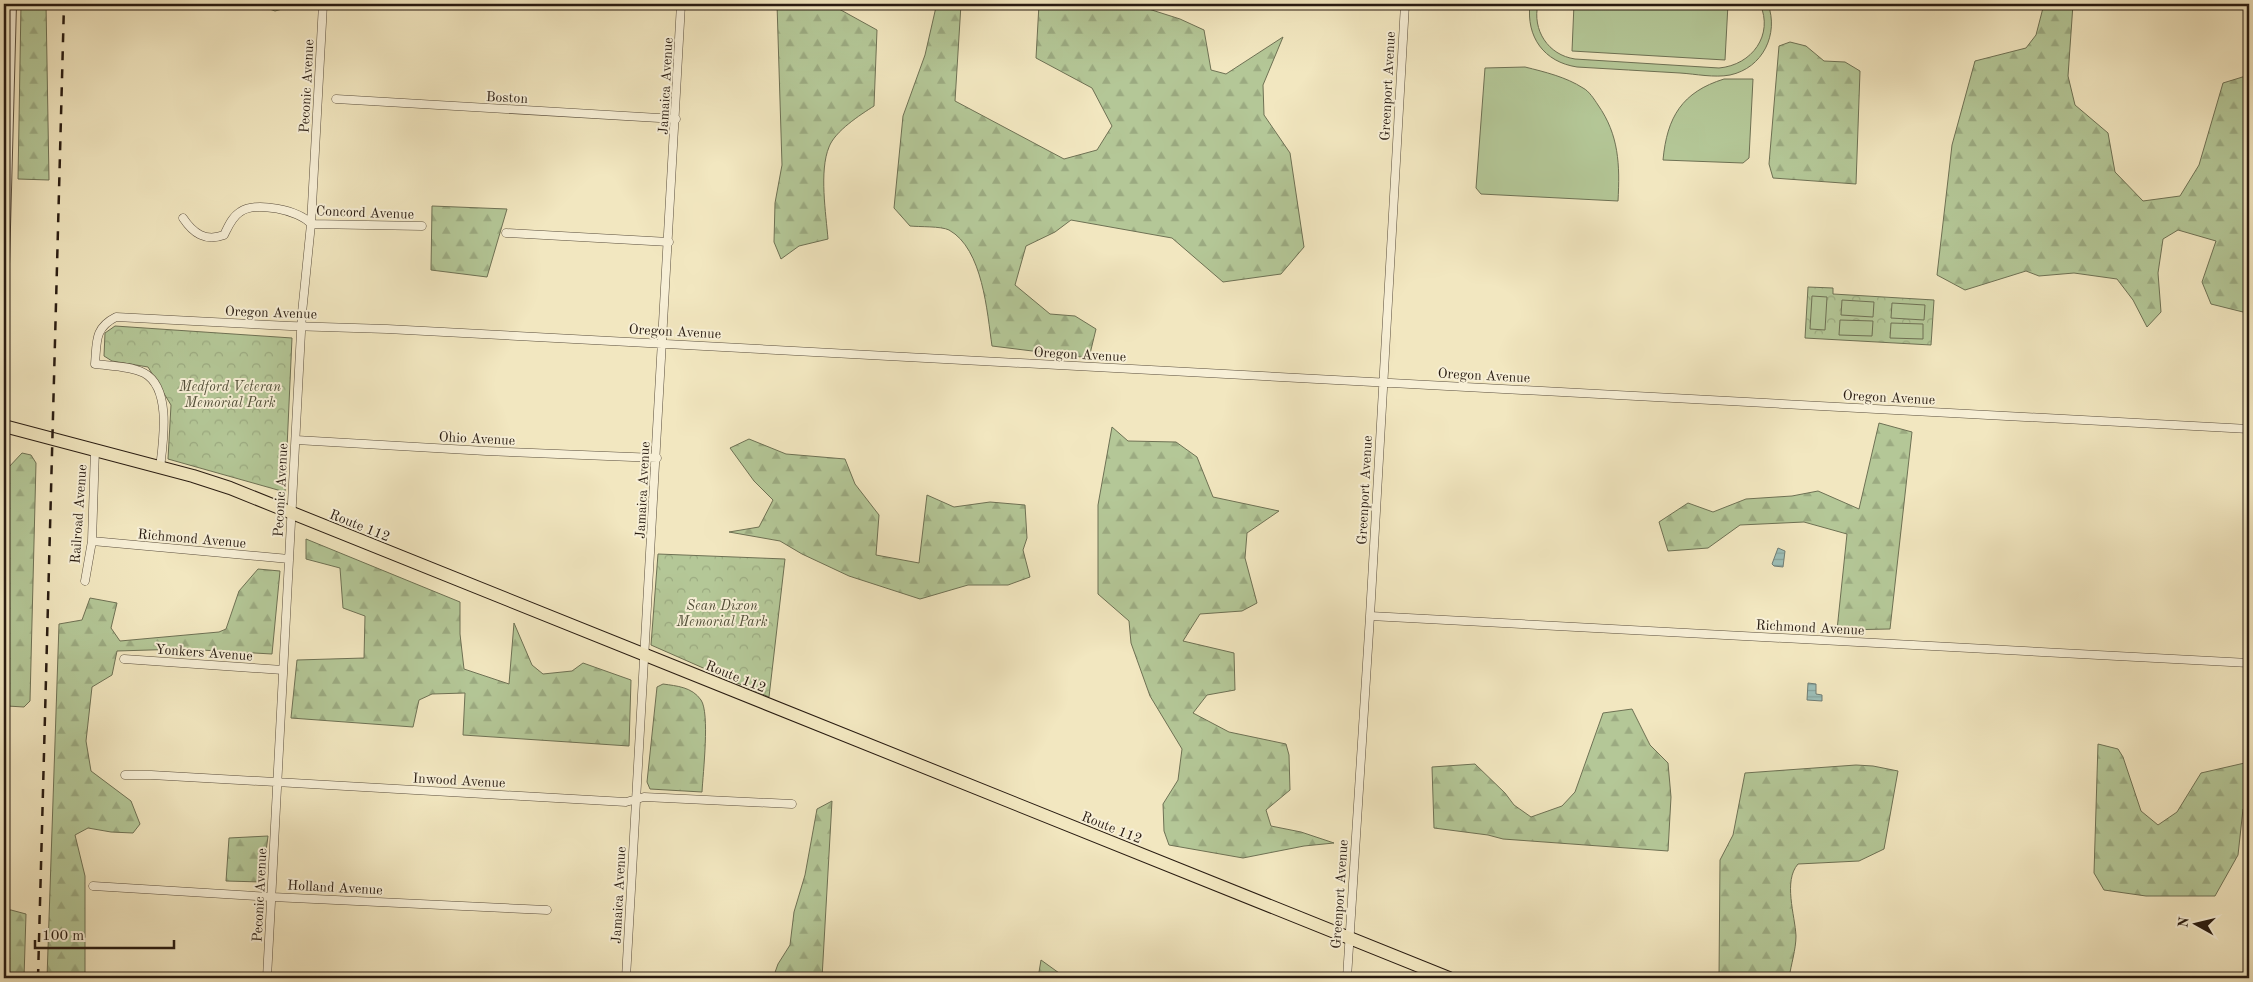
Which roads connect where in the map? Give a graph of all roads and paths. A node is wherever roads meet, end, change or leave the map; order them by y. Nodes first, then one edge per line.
1 (11, 4) edge
2 (322, 4) edge
3 (682, 4) edge
4 (1404, 4) edge
5 (336, 99) dead end
6 (676, 118) junction
7 (183, 218) dead end
8 (311, 224) junction
9 (422, 226) dead end
10 (506, 233) dead end
11 (669, 242) junction
12 (4, 264) edge
13 (302, 326) junction
14 (663, 343) junction
15 (1382, 382) junction
16 (4, 426) edge
17 (2249, 429) edge
18 (296, 440) junction
19 (95, 449) junction
20 (657, 458) junction
21 (160, 468) junction
22 (291, 513) junction
23 (92, 541) junction
24 (289, 559) junction
25 (85, 581) dead end
26 (1370, 616) junction
27 (645, 656) junction
28 (124, 659) dead end
29 (2249, 664) edge
30 (283, 670) junction
31 (125, 775) dead end
32 (278, 782) junction
33 (636, 799) junction
34 (792, 804) dead end
35 (93, 886) dead end
36 (272, 897) junction
37 (547, 910) dead end
38 (1349, 938) junction
39 (267, 978) edge
40 (626, 978) edge
41 (1347, 978) edge
42 (1449, 978) edge

1 - 12 street
2 - 8 street, Peconic Avenue
3 - 6 street, Jamaica Avenue
4 - 15 street, Greenport Avenue
5 - 6 street, Boston
6 - 11 street, Jamaica Avenue
7 - 8 street, Concord Avenue
8 - 9 street, Concord Avenue
8 - 13 street, Peconic Avenue
10 - 11 street
11 - 14 street, Jamaica Avenue
13 - 14 street, Oregon Avenue
13 - 18 street, Peconic Avenue
13 - 21 street, Oregon Avenue
14 - 15 street, Oregon Avenue
14 - 20 street, Jamaica Avenue
15 - 17 street, Oregon Avenue
15 - 26 street, Greenport Avenue
16 - 19 main road, Route 112
18 - 20 street, Ohio Avenue
18 - 22 street, Peconic Avenue
19 - 21 main road, Route 112
19 - 23 street, Railroad Avenue
20 - 27 street, Jamaica Avenue
21 - 22 main road, Route 112
22 - 24 street, Peconic Avenue
22 - 27 main road, Route 112
23 - 24 street, Richmond Avenue
23 - 25 street, Railroad Avenue
24 - 30 street, Peconic Avenue
26 - 29 street, Richmond Avenue
26 - 38 street, Greenport Avenue
27 - 33 street, Jamaica Avenue
27 - 38 main road, Route 112
28 - 30 street, Yonkers Avenue
30 - 32 street, Peconic Avenue
31 - 32 street, Inwood Avenue
32 - 33 street, Inwood Avenue
32 - 36 street, Peconic Avenue
33 - 34 street, Inwood Avenue
33 - 40 street, Jamaica Avenue
35 - 36 street, Holland Avenue
36 - 37 street, Holland Avenue
36 - 39 street, Peconic Avenue
38 - 41 street, Greenport Avenue
38 - 42 main road, Route 112

